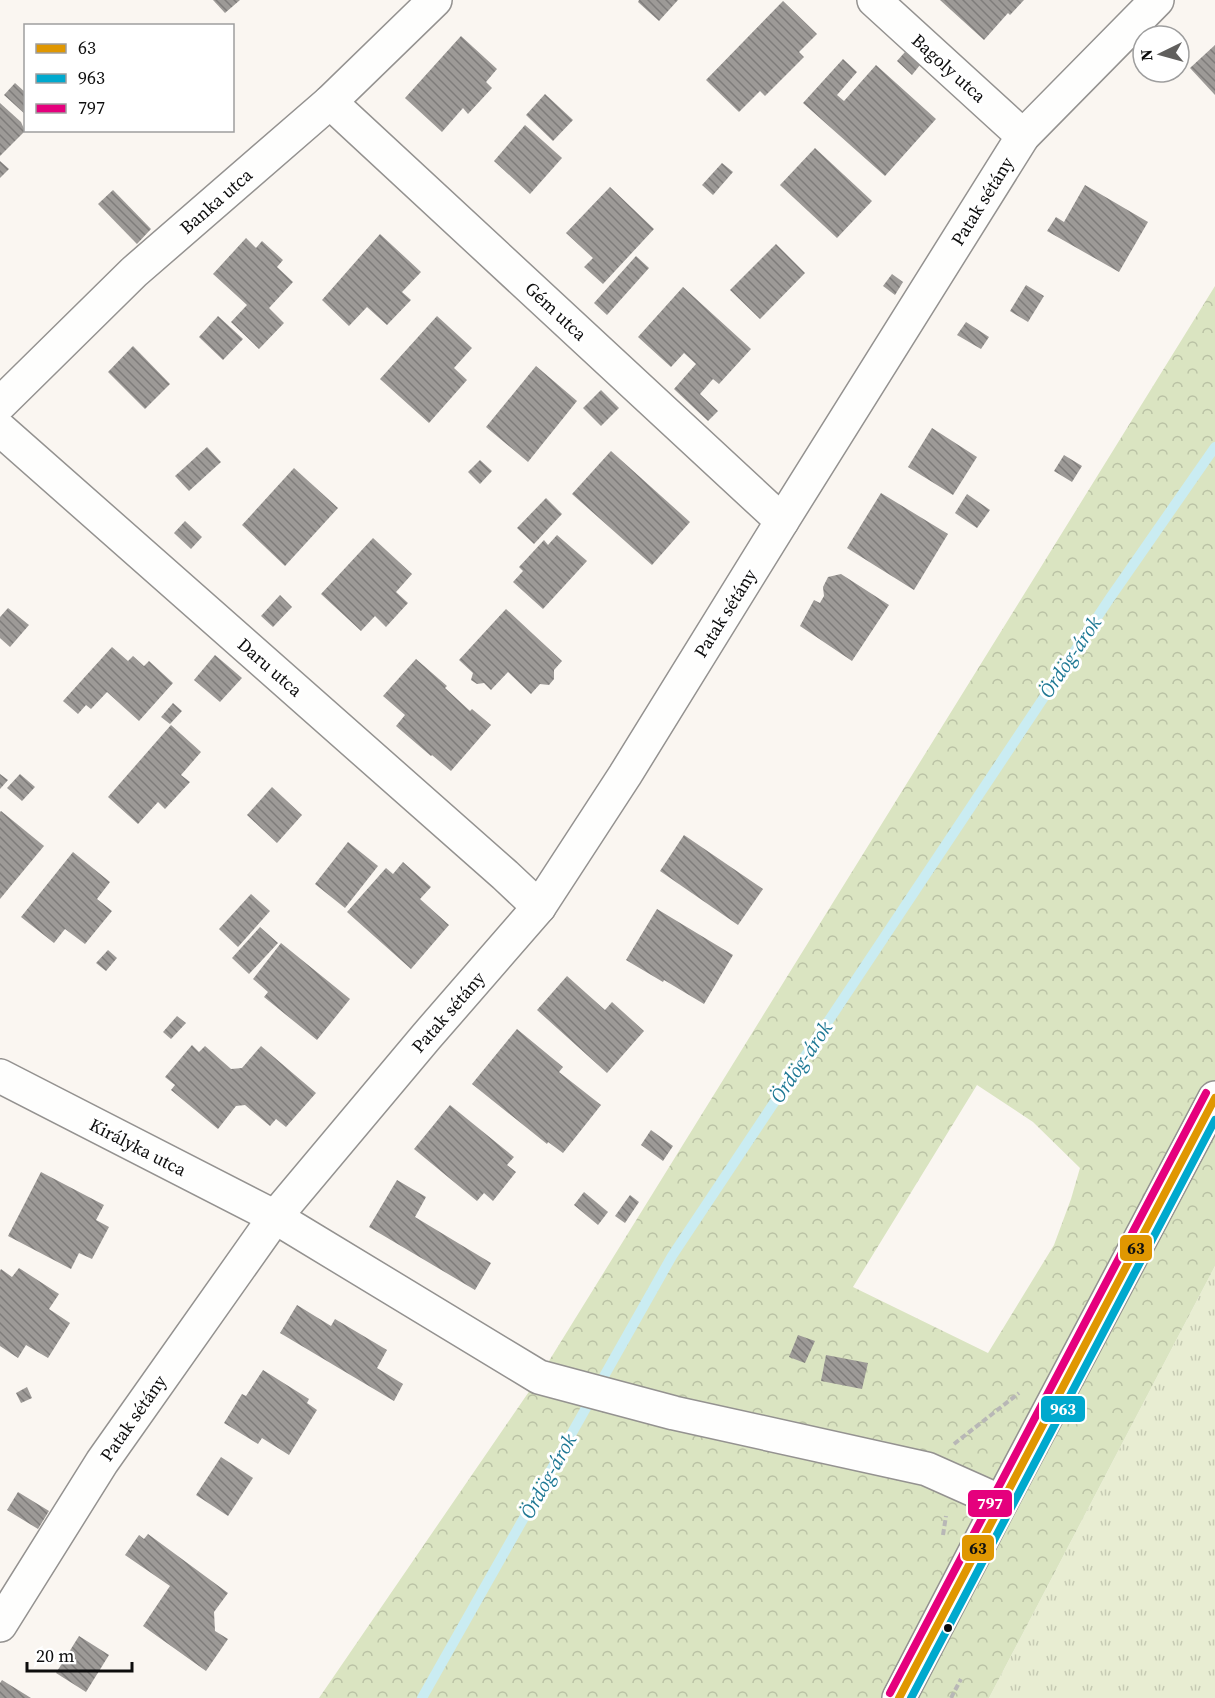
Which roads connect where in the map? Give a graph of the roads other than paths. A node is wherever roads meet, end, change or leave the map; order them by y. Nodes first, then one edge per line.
1 (435, 0) edge
2 (874, 0) edge
3 (1157, 0) edge
4 (330, 102) junction
5 (1023, 136) junction
6 (0, 404) edge
7 (0, 429) edge
8 (782, 521) junction
9 (539, 907) junction
10 (0, 1076) edge
11 (1215, 1098) edge
12 (275, 1217) junction
13 (1001, 1502) junction
14 (0, 1625) edge
15 (898, 1698) edge

1 - 4 street, Banka utca
2 - 5 street, Bagoly utca
3 - 5 street, Patak sétány
4 - 6 street, Banka utca
4 - 8 street, Gém utca
5 - 8 street, Patak sétány
7 - 9 street, Daru utca
8 - 9 street, Patak sétány
9 - 12 street, Patak sétány
10 - 12 street, Királyka utca
11 - 13 street
12 - 13 street
12 - 14 street, Patak sétány
13 - 15 street

